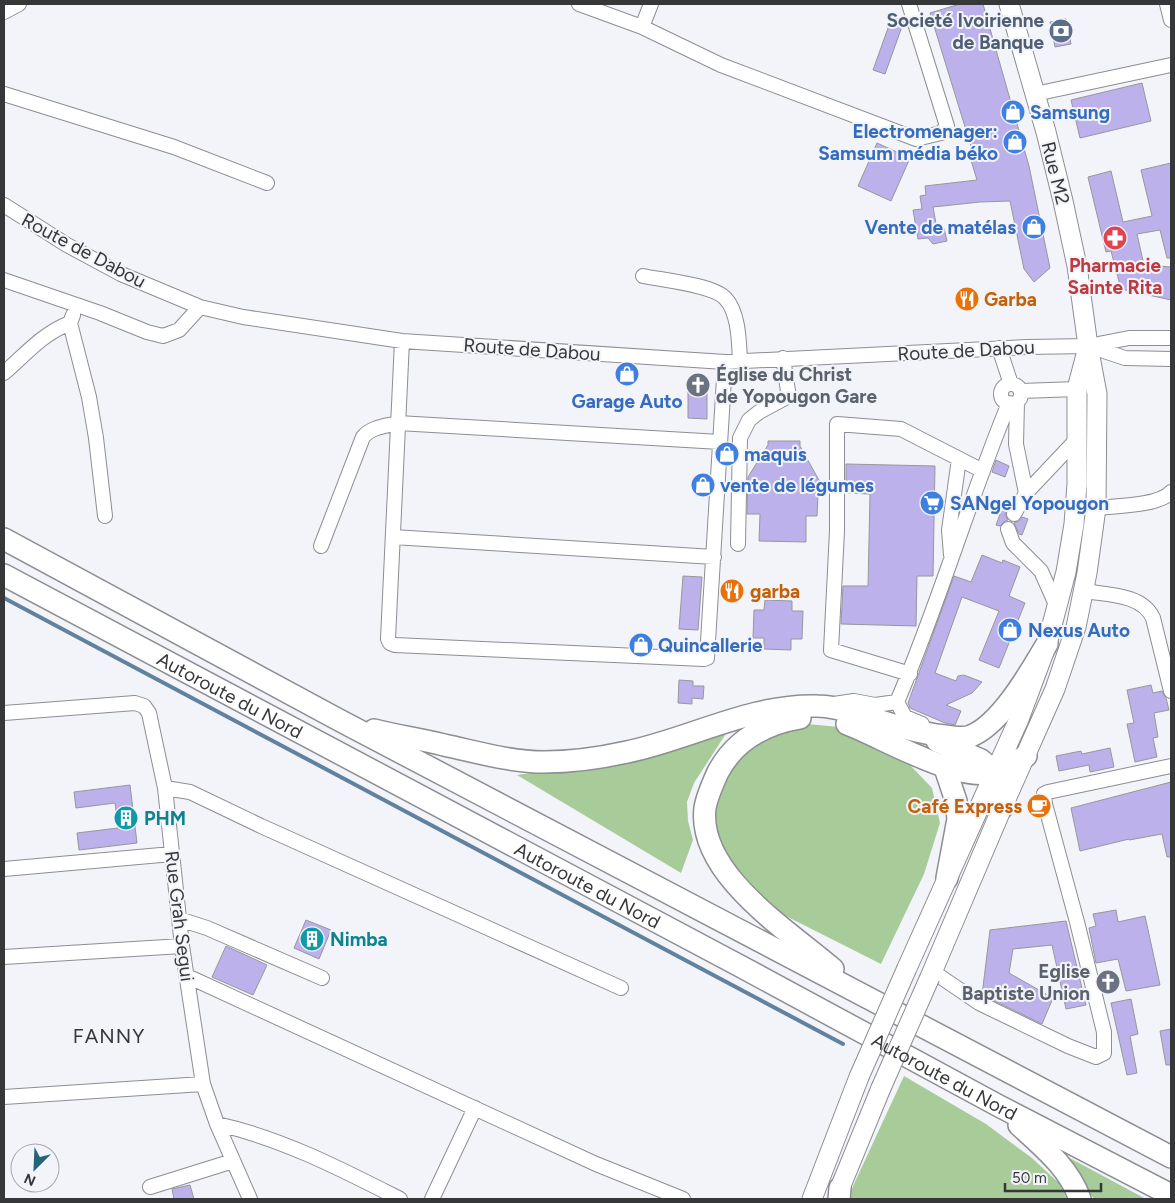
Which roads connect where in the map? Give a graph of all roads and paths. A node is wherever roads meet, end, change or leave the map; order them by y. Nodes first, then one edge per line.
1 (19, 4) edge
2 (579, 4) edge
3 (651, 4) edge
4 (909, 4) edge
5 (1009, 4) edge
6 (1167, 4) edge
7 (4, 12) edge
8 (1171, 20) edge
9 (642, 27) junction
10 (1171, 65) edge
11 (4, 94) edge
12 (1035, 94) junction
13 (267, 182) dead end
14 (4, 205) edge
15 (643, 276) dead end
16 (4, 280) edge
17 (78, 306) junction
18 (200, 306) junction
19 (70, 323) junction
20 (1171, 338) edge
21 (402, 341) junction
22 (1088, 346) junction
23 (999, 348) junction
24 (783, 358) junction
25 (1171, 359) edge
26 (740, 361) junction
27 (725, 362) junction
28 (4, 373) edge
29 (1076, 389) junction
30 (1014, 395) junction
31 (398, 423) junction
32 (1078, 438) junction
33 (720, 442) junction
34 (959, 459) junction
35 (982, 471) junction
36 (1171, 492) edge
37 (1026, 493) junction
38 (1096, 508) junction
39 (1014, 514) dead end
40 (105, 516) dead end
41 (950, 519) junction
42 (962, 528) junction
43 (1008, 529) dead end
44 (393, 537) junction
45 (4, 539) edge
46 (738, 544) dead end
47 (321, 546) dead end
48 (714, 557) junction
49 (952, 560) junction
50 (4, 575) edge
51 (1084, 591) junction
52 (1058, 607) junction
53 (1047, 644) junction
54 (910, 674) junction
55 (1171, 691) edge
56 (898, 702) junction
57 (876, 705) junction
58 (819, 706) junction
59 (4, 713) edge
60 (339, 720) junction
61 (907, 724) junction
62 (1026, 756) junction
63 (1171, 766) edge
64 (945, 768) junction
65 (995, 772) junction
66 (165, 788) junction
67 (1002, 808) junction
68 (172, 854) junction
69 (4, 869) edge
70 (947, 878) junction
71 (179, 918) junction
72 (182, 946) junction
73 (4, 957) edge
74 (931, 974) junction
75 (187, 976) junction
76 (322, 978) dead end
77 (621, 988) dead end
78 (862, 993) junction
79 (203, 1084) junction
80 (4, 1098) edge
81 (999, 1106) junction
82 (474, 1108) junction
83 (217, 1124) junction
84 (1171, 1157) edge
85 (233, 1161) junction
86 (150, 1187) dead end
87 (1171, 1195) edge
88 (838, 1196) edge
89 (250, 1199) edge
90 (400, 1199) edge
91 (432, 1199) edge
92 (683, 1199) edge
93 (812, 1199) edge
94 (1080, 1199) edge

1 - 7 street
2 - 9 street
3 - 9 street
4 - 9 street
5 - 12 main road, Rue M2
6 - 8 street
10 - 12 street
11 - 13 street
12 - 22 main road, Rue M2
14 - 18 street, Route de Dabou
15 - 26 street
16 - 17 street
17 - 18 street
17 - 19 street
18 - 21 street, Route de Dabou
19 - 28 street
19 - 40 street
20 - 22 street, Route de Dabou
21 - 27 street, Route de Dabou
21 - 31 street
22 - 23 street, Route de Dabou
22 - 25 street, Route de Dabou
22 - 29 main road
22 - 38 main road, Rue M2
23 - 24 street, Route de Dabou
23 - 30 street
24 - 26 street, Route de Dabou
24 - 46 street
26 - 27 street, Route de Dabou
27 - 33 street
29 - 30 street
29 - 32 main road
30 - 35 street
30 - 37 street
31 - 33 street
31 - 44 street
31 - 47 street
32 - 37 street
32 - 52 main road
33 - 48 street
34 - 35 street
34 - 41 street
34 - 54 street
35 - 42 street
36 - 38 street
37 - 39 street
38 - 51 main road, Rue M2
41 - 42 street
41 - 49 street
42 - 49 street
43 - 52 street
44 - 48 street
44 - 48 street
45 - 60 highway, Autoroute du Nord
49 - 54 street
50 - 81 highway, Autoroute du Nord
51 - 55 street
51 - 62 main road, Rue M2
52 - 53 main road
53 - 61 highway
53 - 65 main road
54 - 56 street
56 - 57 street
56 - 61 street
57 - 58 street
57 - 61 street
58 - 60 highway
58 - 61 highway
59 - 66 street, Rue Grah Segui
60 - 78 highway, Autoroute du Nord
61 - 65 highway
62 - 65 highway
62 - 67 main road, Rue M2
63 - 74 street
64 - 65 highway
64 - 70 highway
64 - 78 highway
65 - 67 highway
65 - 70 main road
66 - 68 street, Rue Grah Segui
66 - 77 street
67 - 74 main road, Rue M2
68 - 69 street
68 - 71 street, Rue Grah Segui
70 - 93 main road, bridge
71 - 72 street, Rue Grah Segui
71 - 76 street
72 - 73 street
72 - 75 street, Rue Grah Segui
74 - 88 main road, Rue M2, bridge
75 - 79 street, Rue Grah Segui
75 - 82 street
78 - 84 highway, Autoroute du Nord
79 - 80 street
79 - 83 street, Rue Grah Segui
81 - 87 highway, Autoroute du Nord
81 - 94 highway
82 - 91 street
82 - 92 street
83 - 85 street, Rue Grah Segui
83 - 90 street
85 - 86 street
85 - 89 street, Rue Grah Segui

